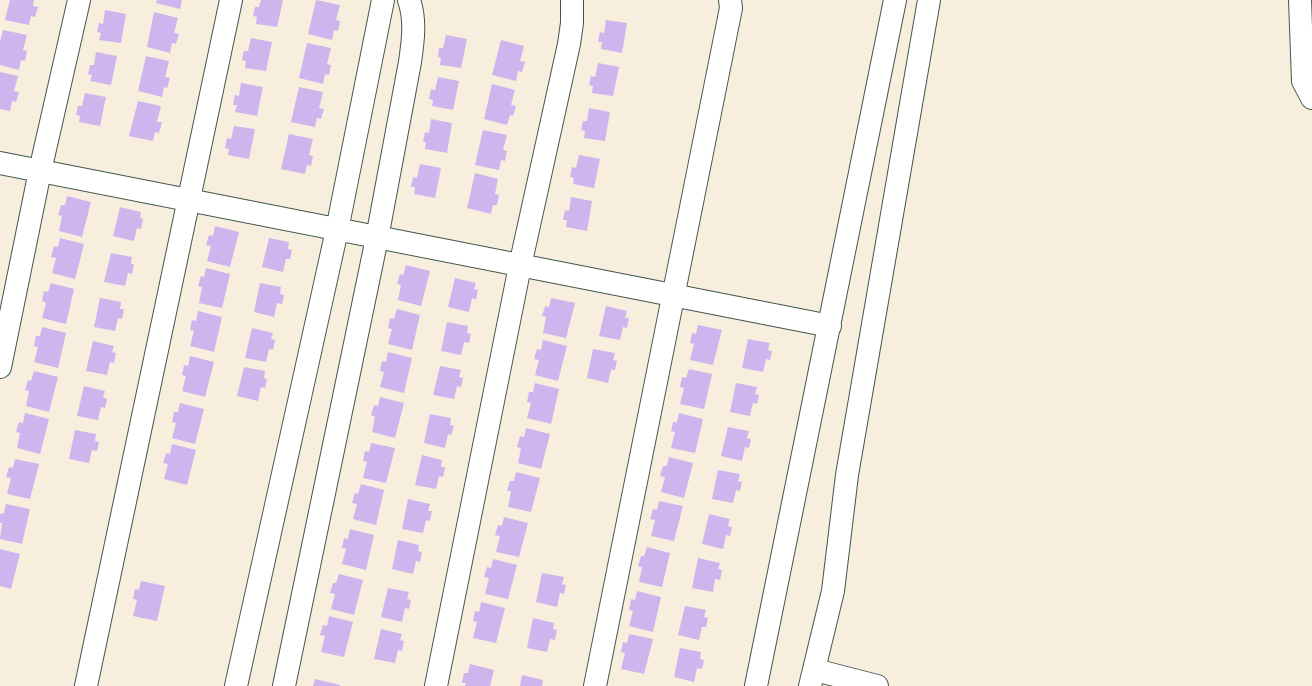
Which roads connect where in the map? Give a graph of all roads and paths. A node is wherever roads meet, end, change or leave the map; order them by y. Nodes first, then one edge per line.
1 (79, 0) edge
2 (231, 0) edge
3 (384, 0) edge
4 (409, 0) edge
5 (572, 0) edge
6 (730, 0) edge
7 (895, 0) edge
8 (928, 0) edge
9 (1300, 0) edge
10 (1312, 98) edge
11 (0, 163) edge
12 (40, 171) junction
13 (188, 200) junction
14 (337, 230) junction
15 (377, 238) junction
16 (520, 266) junction
17 (672, 296) junction
18 (830, 326) junction
19 (0, 368) edge
20 (812, 678) edge
21 (86, 686) edge
22 (236, 686) edge
23 (284, 686) edge
24 (436, 686) edge
25 (595, 686) edge
26 (756, 686) edge
27 (877, 686) edge

1 - 12 street
2 - 13 street
3 - 14 street
4 - 15 street
5 - 16 street
6 - 17 street
7 - 18 street
8 - 20 street
9 - 10 street
11 - 12 street
12 - 13 street
12 - 19 street
13 - 14 street
13 - 21 street
14 - 15 street
14 - 22 street
15 - 16 street
15 - 23 street
16 - 17 street
16 - 24 street
17 - 18 street
17 - 25 street
18 - 26 street
20 - 27 street

